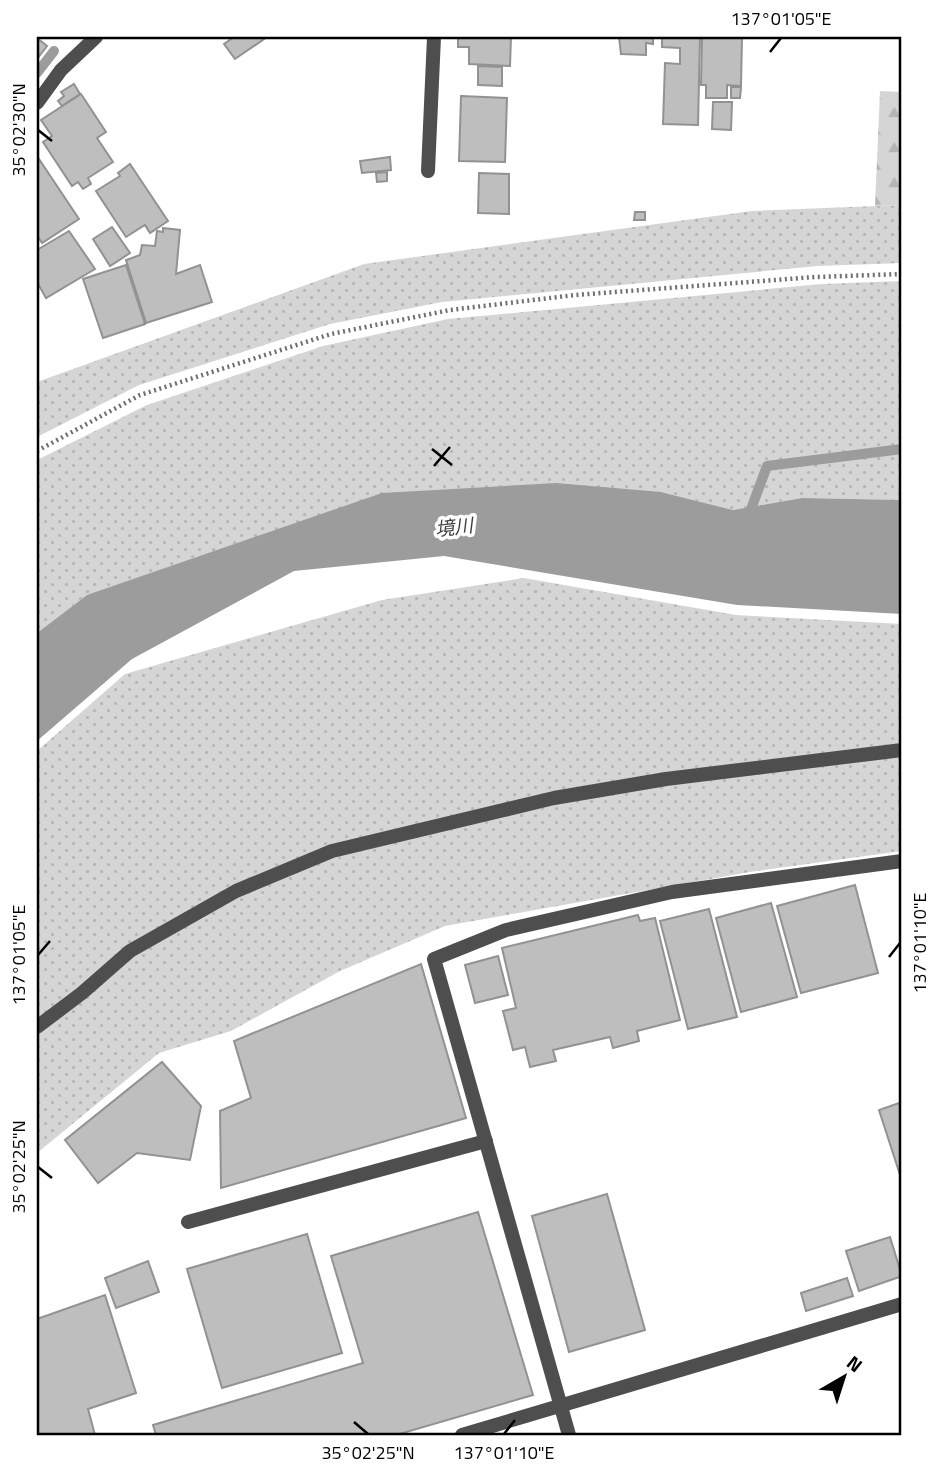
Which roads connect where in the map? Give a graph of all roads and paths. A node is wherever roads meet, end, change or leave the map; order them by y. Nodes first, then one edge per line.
1 (96, 37) edge
2 (434, 37) edge
3 (37, 103) edge
4 (428, 171) dead end
5 (902, 274) edge
6 (37, 451) edge
7 (902, 750) edge
8 (902, 861) edge
9 (37, 1027) edge
10 (486, 1141) junction
11 (188, 1222) dead end
12 (902, 1304) edge
13 (560, 1407) junction
14 (462, 1435) edge
15 (569, 1435) edge

1 - 3 street
2 - 4 street
5 - 6 path
7 - 9 street
8 - 10 street
10 - 11 street
10 - 13 street
12 - 13 street
13 - 14 street
13 - 15 street

